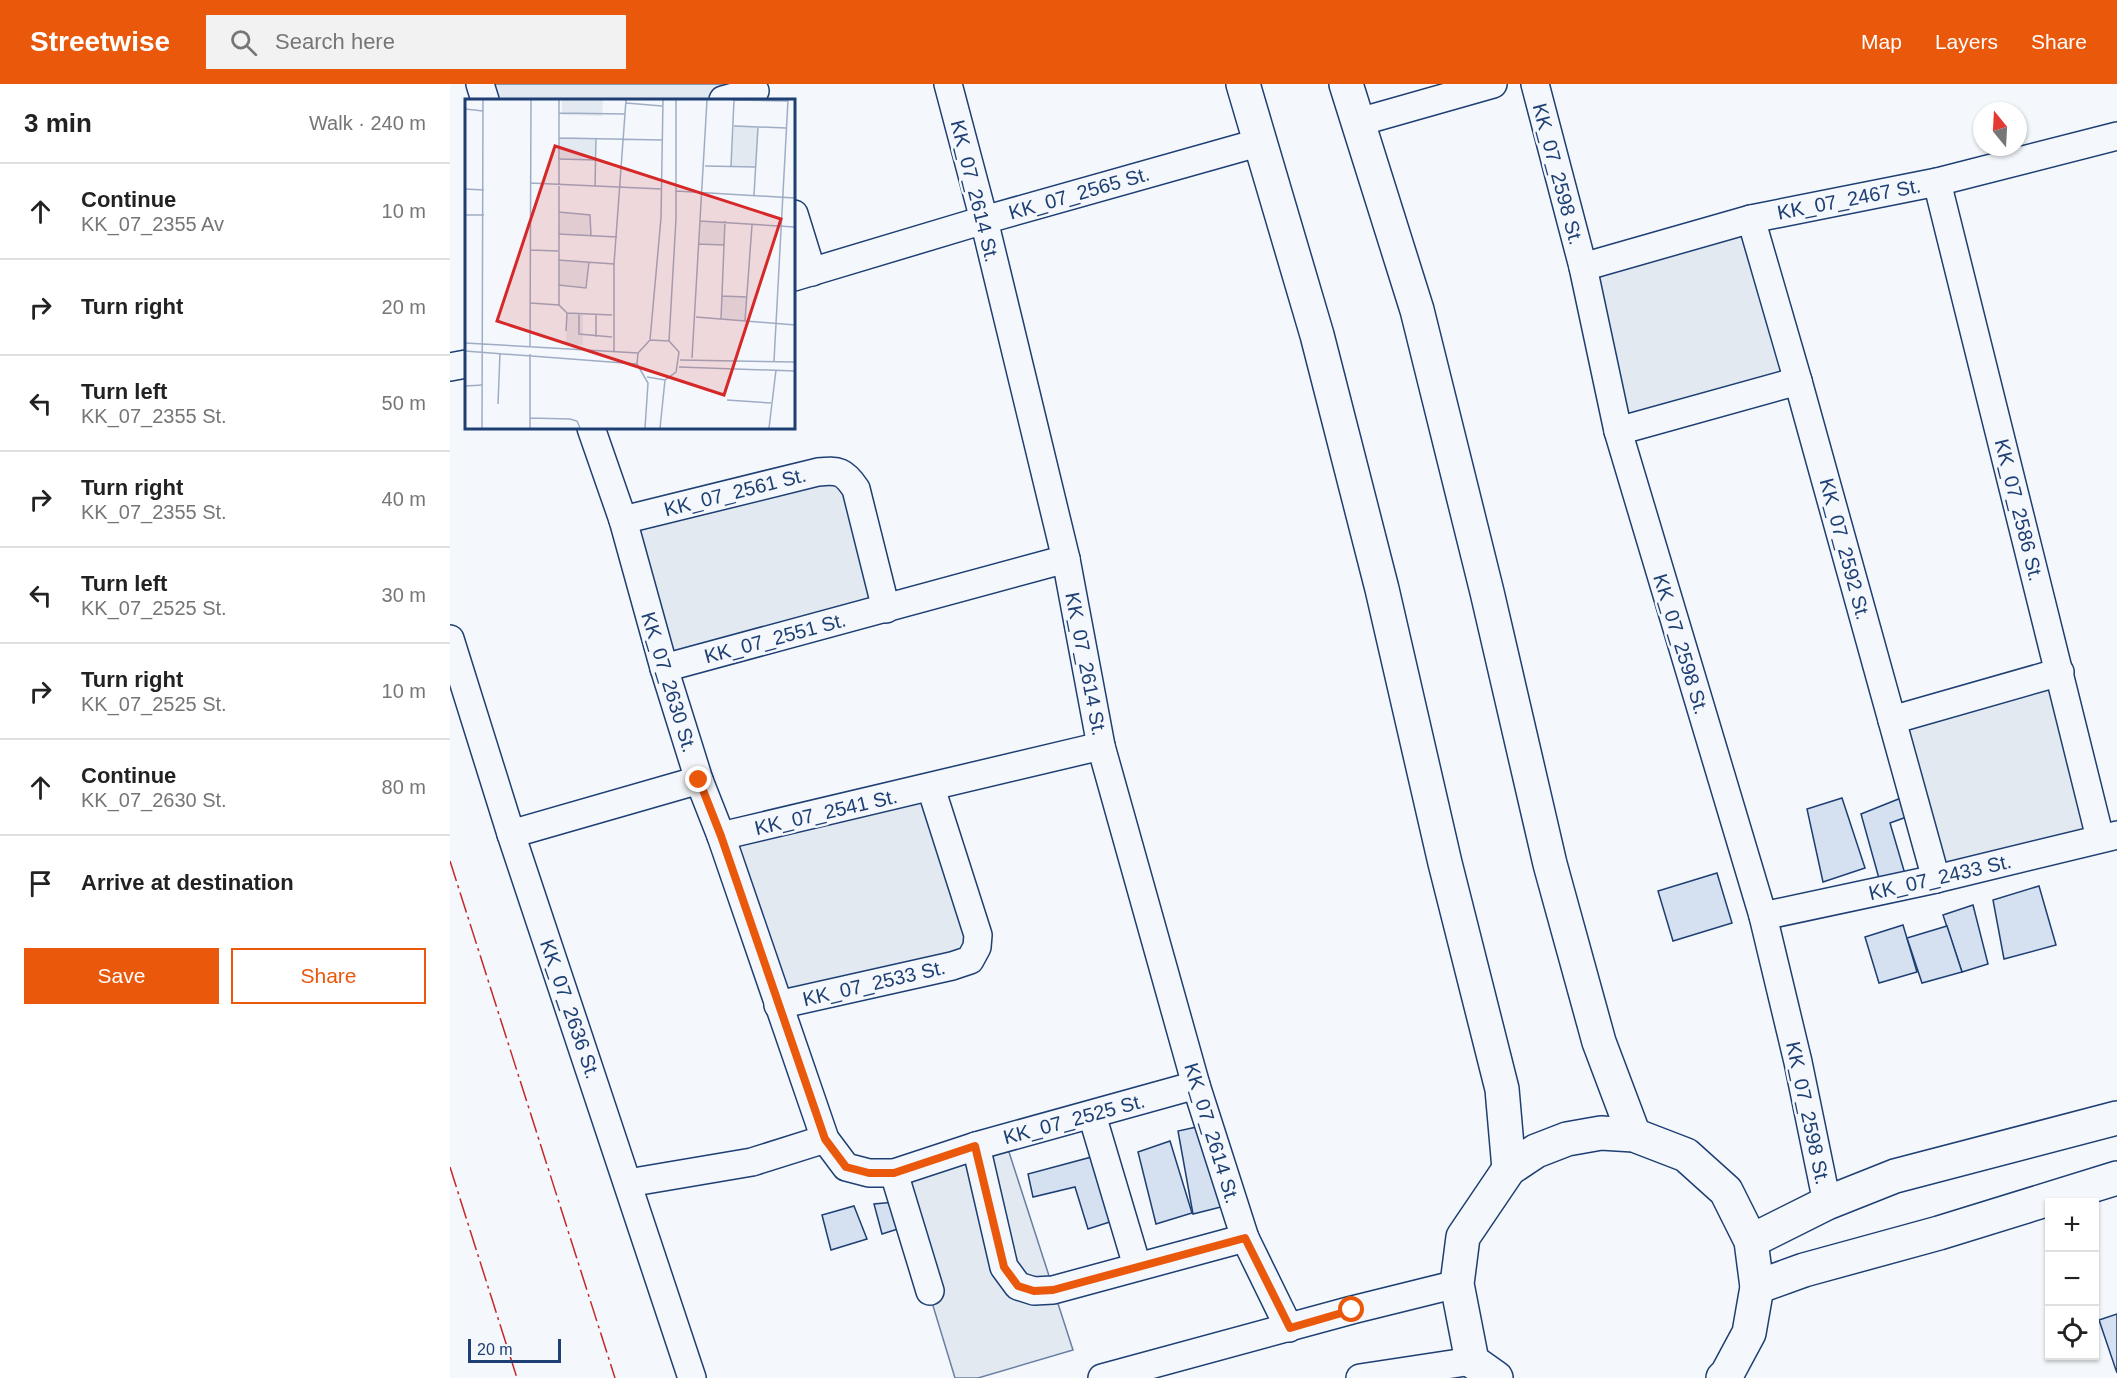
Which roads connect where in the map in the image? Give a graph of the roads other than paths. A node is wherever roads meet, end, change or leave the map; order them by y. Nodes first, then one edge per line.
1 (480, 84) edge
2 (948, 84) edge
3 (1243, 84) edge
4 (1346, 84) edge
5 (1493, 84) edge
6 (1535, 84) edge
7 (755, 92) edge
8 (485, 99) edge
9 (727, 99) edge
10 (1359, 122) junction
11 (2117, 136) edge
12 (1261, 142) junction
13 (1937, 182) junction
14 (1751, 219) junction
15 (984, 220) junction
16 (795, 221) edge
17 (1583, 267) junction
18 (803, 275) edge
19 (465, 364) edge
20 (450, 367) edge
21 (1798, 381) junction
22 (591, 429) edge
23 (1618, 431) junction
24 (623, 520) junction
25 (1066, 559) junction
26 (886, 609) junction
27 (450, 639) edge
28 (664, 668) junction
29 (2060, 672) junction
30 (1892, 720) junction
31 (1101, 746) junction
32 (699, 780) junction
33 (931, 788) junction
34 (511, 834) junction
35 (721, 836) junction
36 (2109, 836) edge
37 (1936, 879) junction
38 (1763, 916) junction
39 (778, 1005) junction
40 (1196, 1085) junction
41 (1092, 1114) junction
42 (2117, 1118) edge
43 (1634, 1135) junction
44 (825, 1139) junction
45 (975, 1146) junction
46 (1509, 1170) junction
47 (894, 1173) junction
48 (2117, 1178) edge
49 (628, 1183) junction
50 (1827, 1203) junction
51 (1245, 1238) junction
52 (1751, 1241) junction
53 (1137, 1266) junction
54 (1457, 1284) junction
55 (1757, 1287) junction
56 (930, 1292) dead end
57 (1290, 1328) junction
58 (1484, 1369) edge
59 (692, 1378) edge
60 (1102, 1378) edge
61 (1360, 1378) edge
62 (1723, 1378) edge

1 - 8 street
2 - 15 street, KK_07_2614 St.
3 - 12 main road
4 - 10 main road
5 - 10 street
6 - 17 street, KK_07_2598 St.
7 - 9 street
10 - 43 main road
11 - 13 street, KK_07_2467 St.
12 - 15 street, KK_07_2565 St.
12 - 46 main road
13 - 14 street, KK_07_2467 St.
13 - 29 street, KK_07_2586 St.
14 - 17 street, KK_07_2467 St.
14 - 21 street, KK_07_2592 St.
15 - 18 street, KK_07_2565 St.
15 - 25 street, KK_07_2614 St.
16 - 18 street
17 - 23 street, KK_07_2598 St.
19 - 20 street
21 - 23 street
21 - 30 street, KK_07_2592 St.
22 - 24 street, KK_07_2630 St.
23 - 38 street, KK_07_2598 St.
24 - 26 street, KK_07_2561 St.
24 - 28 street, KK_07_2630 St.
25 - 26 street, KK_07_2551 St.
25 - 31 street, KK_07_2614 St.
26 - 28 street, KK_07_2551 St.
27 - 34 street, KK_07_2636 St.
28 - 32 street, KK_07_2630 St.
29 - 30 street
29 - 36 street, KK_07_2586 St.
30 - 37 street, KK_07_2592 St.
31 - 33 street, KK_07_2541 St.
31 - 40 street, KK_07_2614 St.
32 - 34 street
32 - 35 street, KK_07_2630 St.
33 - 35 street, KK_07_2541 St.
33 - 39 street, KK_07_2533 St.
34 - 49 street, KK_07_2636 St.
35 - 39 street, KK_07_2630 St.
36 - 37 street, KK_07_2433 St.
37 - 38 street, KK_07_2433 St.
38 - 50 street, KK_07_2598 St.
39 - 44 street, KK_07_2630 St.
40 - 41 street, KK_07_2525 St.
40 - 51 street, KK_07_2614 St.
41 - 45 street, KK_07_2525 St.
41 - 53 street
42 - 50 main road
43 - 46 main road
43 - 52 main road
44 - 47 street, KK_07_2525 St.
44 - 49 street
45 - 47 street, KK_07_2525 St.
45 - 53 street
46 - 54 main road
47 - 56 street
48 - 55 main road
49 - 59 street, KK_07_2636 St.
50 - 52 main road
51 - 53 street
51 - 57 street, KK_07_2614 St.
52 - 55 main road
54 - 57 street
54 - 58 main road
55 - 62 main road
57 - 60 street
58 - 61 street

